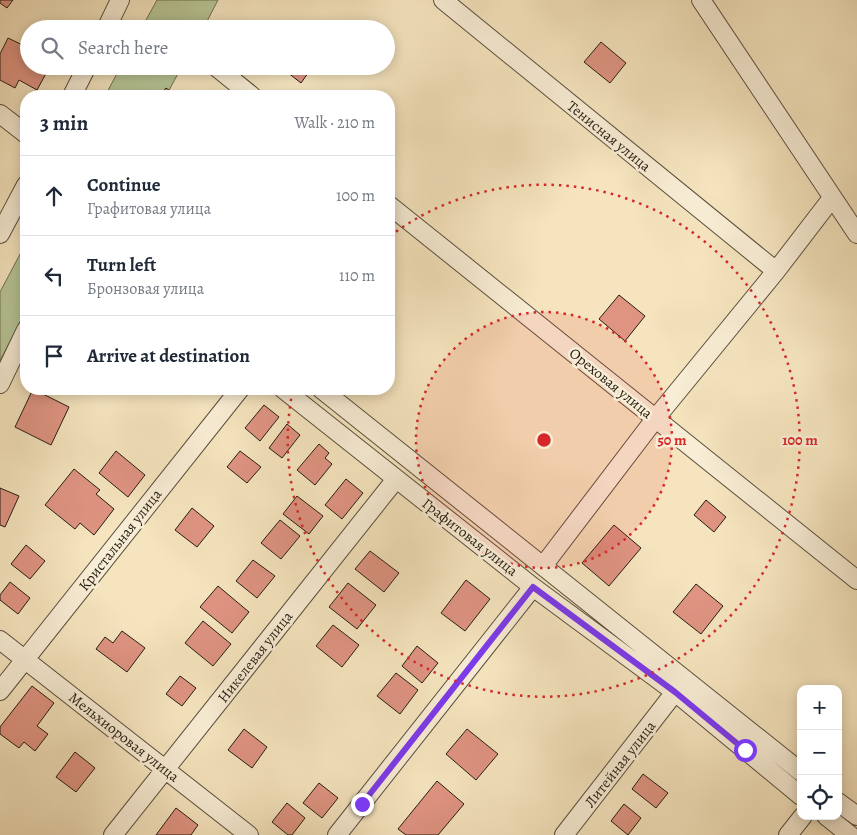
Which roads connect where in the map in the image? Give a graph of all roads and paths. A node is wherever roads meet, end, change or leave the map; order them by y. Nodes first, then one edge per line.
1 (120, 0) edge
2 (443, 0) edge
3 (701, 0) edge
4 (110, 20) edge
5 (82, 75) edge
6 (226, 75) edge
7 (75, 90) edge
8 (245, 90) edge
9 (0, 114) edge
10 (20, 129) edge
11 (20, 196) edge
12 (832, 198) junction
13 (395, 210) edge
14 (0, 234) edge
15 (857, 234) edge
16 (776, 271) junction
17 (20, 342) edge
18 (0, 384) edge
19 (235, 395) edge
20 (291, 395) edge
21 (329, 395) edge
22 (655, 419) junction
23 (396, 478) junction
24 (543, 566) junction
25 (857, 580) edge
26 (533, 587) junction
27 (0, 640) edge
28 (25, 660) junction
29 (0, 691) edge
30 (675, 692) junction
31 (797, 769) edge
32 (166, 770) junction
33 (797, 793) edge
34 (842, 805) edge
35 (857, 816) edge
36 (800, 820) edge
37 (831, 820) edge
38 (113, 835) edge
39 (249, 835) edge
40 (338, 835) edge
41 (564, 835) edge
42 (788, 835) edge
43 (850, 835) edge

1 - 4 street
2 - 16 street, Тенисная улица
3 - 12 street
5 - 7 street
6 - 8 street
9 - 10 street
11 - 14 street
12 - 15 street
12 - 16 street
13 - 22 street, Ореховая улица
16 - 22 street
17 - 18 street
19 - 28 street, Кристальная улица
20 - 23 street, Графитовая улица
21 - 24 street
22 - 24 street
22 - 25 street, Ореховая улица
23 - 26 street, Графитовая улица
23 - 32 street, Никелевая улица
24 - 31 street
26 - 30 street, Графитовая улица
26 - 40 street
27 - 28 street, Мельхиоровая улица
28 - 29 street, Кристальная улица
28 - 32 street, Мельхиоровая улица
30 - 33 street, Графитовая улица
30 - 41 street, Литейная улица
32 - 38 street, Никелевая улица
32 - 39 street, Мельхиоровая улица
34 - 35 street
36 - 42 street
37 - 43 street

